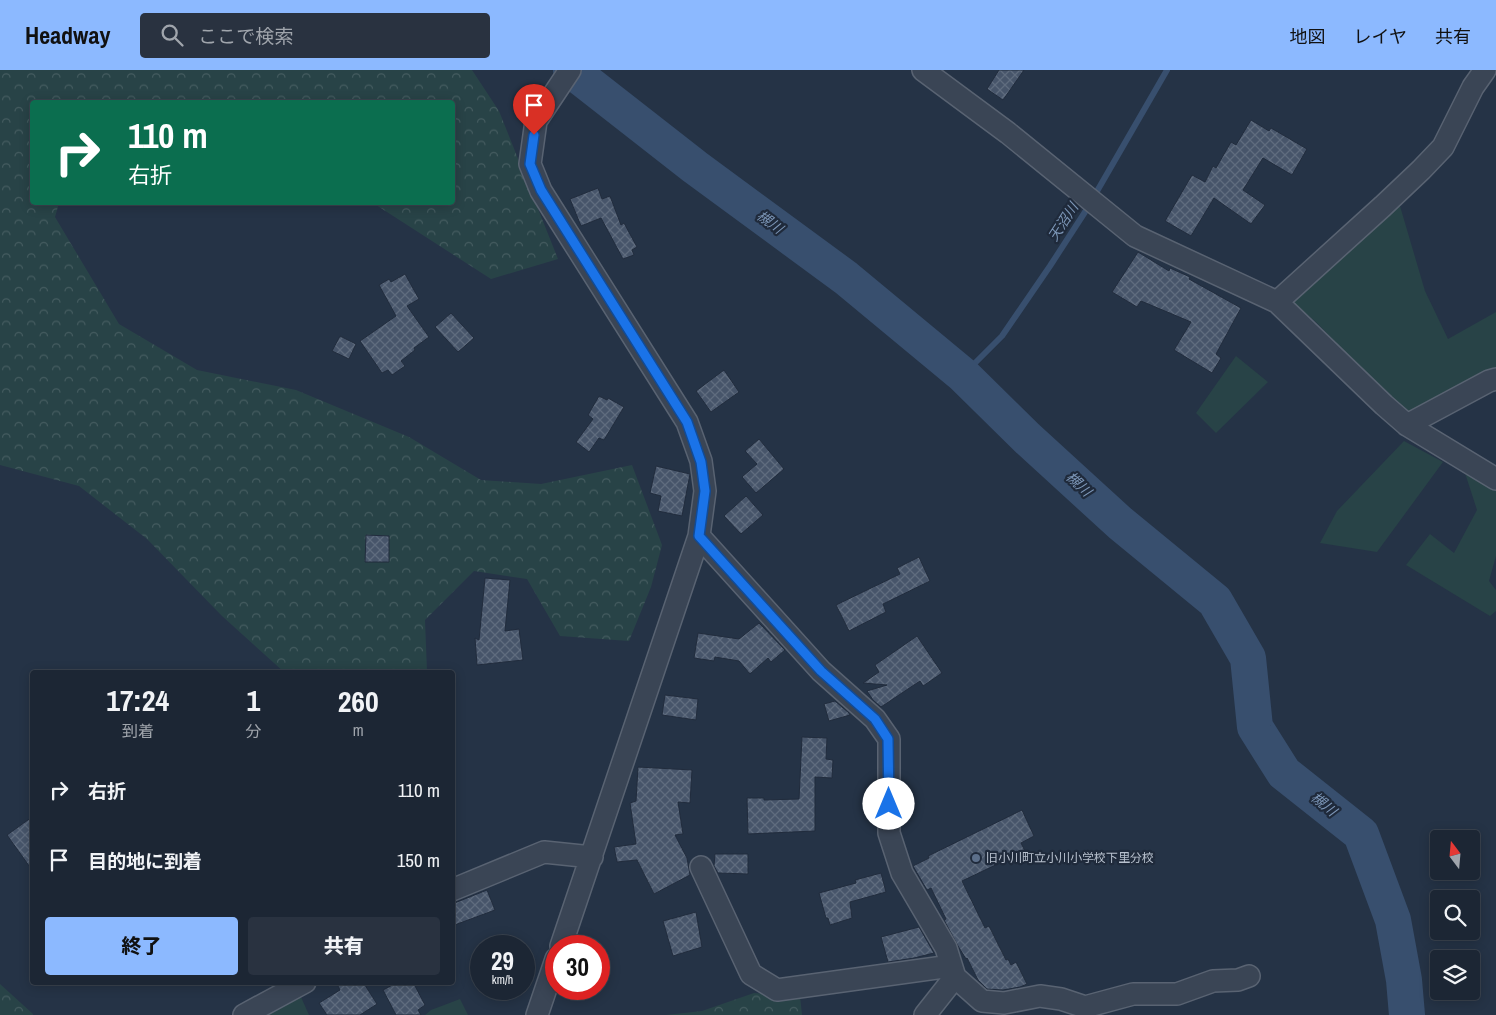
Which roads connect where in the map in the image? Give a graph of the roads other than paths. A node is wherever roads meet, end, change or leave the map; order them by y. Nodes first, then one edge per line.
1 (570, 70) edge
2 (923, 70) edge
3 (1485, 70) edge
4 (1276, 302) junction
5 (1496, 379) edge
6 (1407, 425) junction
7 (1496, 479) edge
8 (699, 536) junction
9 (592, 857) junction
10 (701, 867) dead end
11 (455, 889) edge
12 (565, 935) edge
13 (953, 972) junction
14 (1249, 976) dead end
15 (299, 985) edge
16 (545, 991) edge
17 (244, 1015) edge
18 (537, 1015) edge
19 (925, 1015) edge

1 - 8 street
2 - 4 street
3 - 4 street
4 - 6 street
5 - 6 street
6 - 7 street
8 - 9 street
8 - 13 street
9 - 11 street
9 - 12 street
10 - 13 street
13 - 14 street
13 - 19 street
15 - 17 street
16 - 18 street

